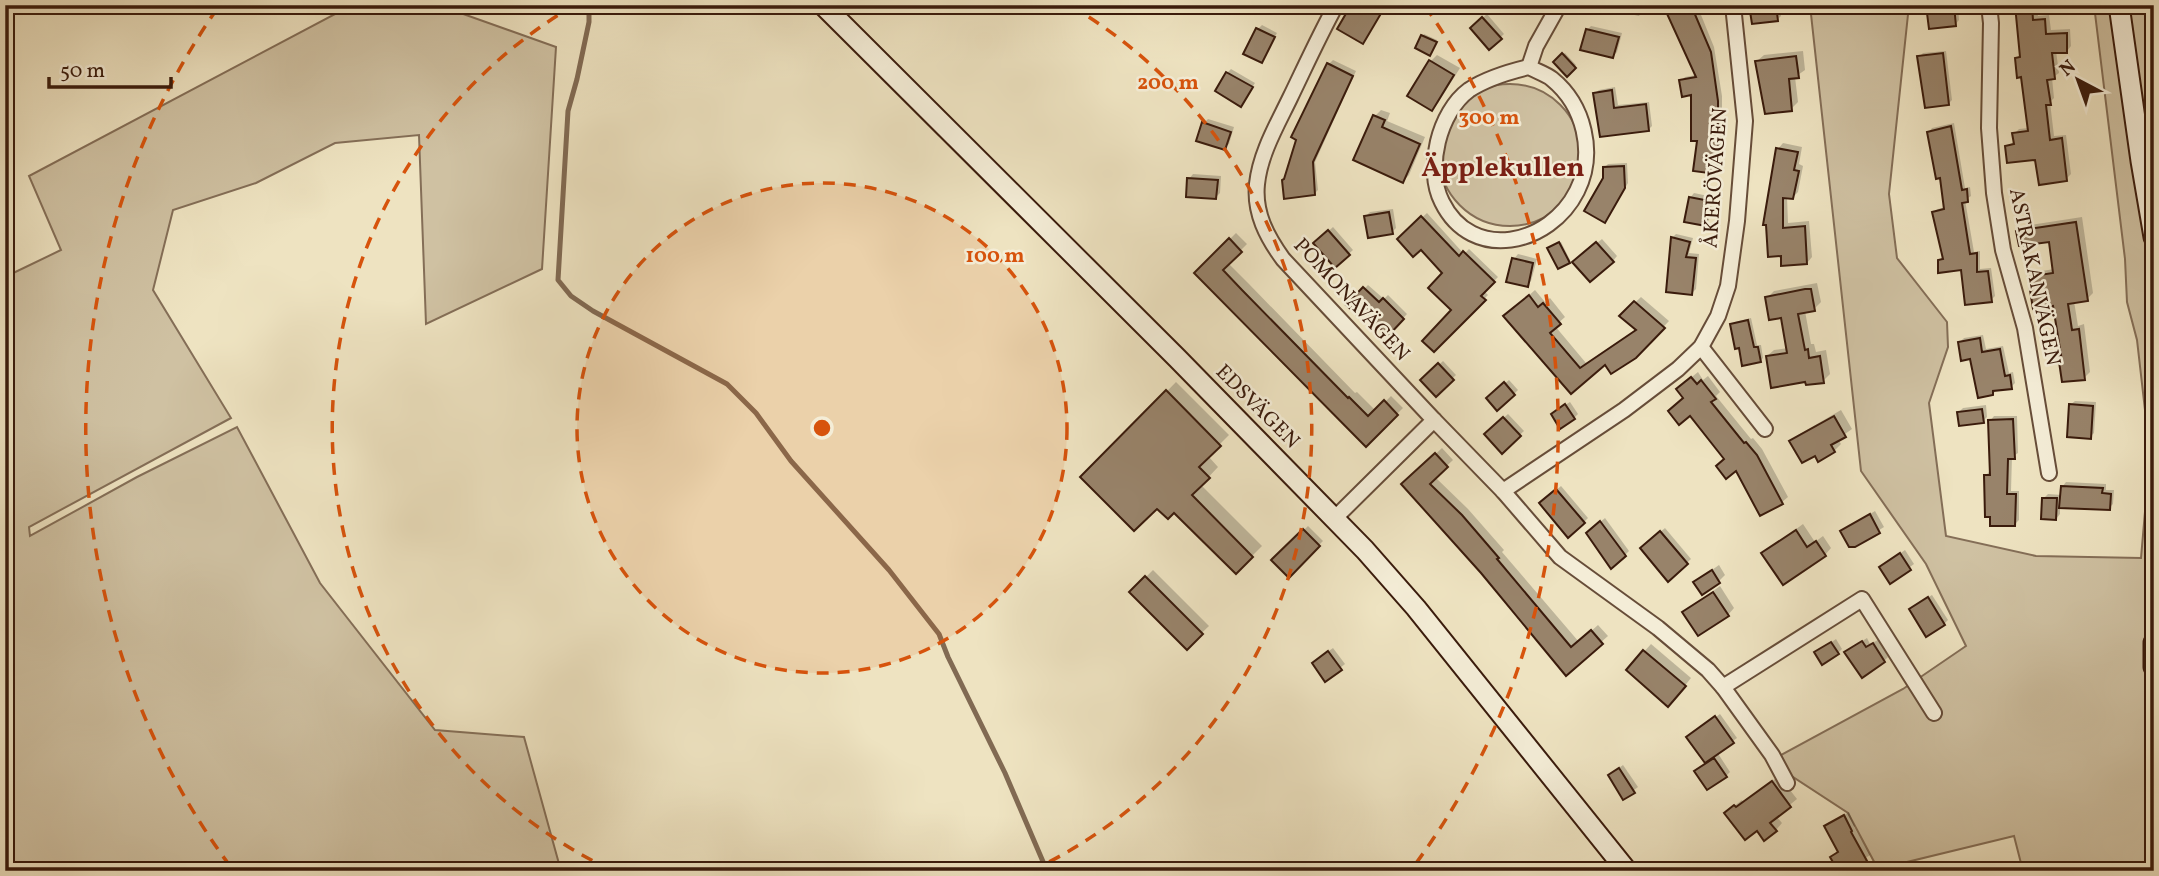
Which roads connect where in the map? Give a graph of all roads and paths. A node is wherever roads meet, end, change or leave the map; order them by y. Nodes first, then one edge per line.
1 (823, 5) edge
2 (1336, 5) edge
3 (1559, 5) edge
4 (1733, 5) edge
5 (1989, 5) edge
6 (2119, 5) edge
7 (1529, 67) junction
8 (2154, 237) edge
9 (1701, 347) junction
10 (1434, 420) junction
11 (1765, 429) dead end
12 (2049, 473) dead end
13 (1503, 491) junction
14 (1335, 518) junction
15 (2154, 643) edge
16 (2154, 667) edge
17 (1723, 687) junction
18 (1934, 713) dead end
19 (1787, 783) dead end
20 (1627, 871) edge

1 - 14 street, EDSVÄGEN
2 - 10 street, POMONAVÄGEN
3 - 7 street
4 - 9 street, ÅKERÖVÄGEN
5 - 12 street, ASTRAKANVÄGEN
6 - 8 street
7 - 7 street
9 - 11 street
9 - 13 street, ÅKERÖVÄGEN
10 - 13 street, POMONAVÄGEN
10 - 14 street
13 - 17 street, POMONAVÄGEN
14 - 20 street, EDSVÄGEN
15 - 16 street
17 - 18 street
17 - 19 street, POMONAVÄGEN

